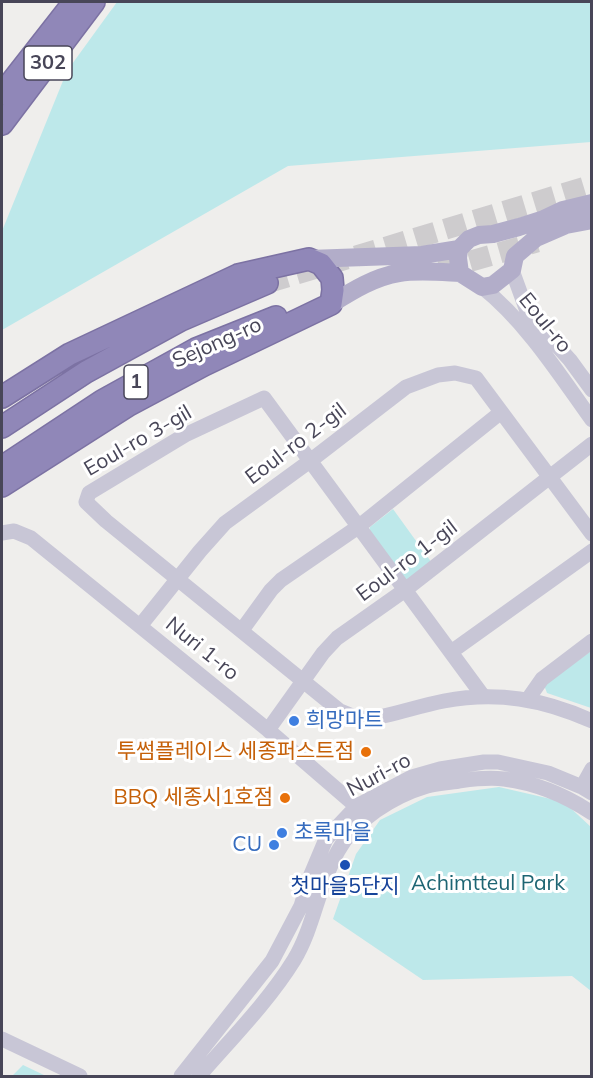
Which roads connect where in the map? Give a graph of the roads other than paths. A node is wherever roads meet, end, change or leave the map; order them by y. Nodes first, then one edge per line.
1 (74, 2) edge
2 (94, 2) edge
3 (2, 94) edge
4 (2, 124) edge
5 (591, 203) edge
6 (591, 219) edge
7 (493, 234) junction
8 (459, 249) junction
9 (309, 259) junction
10 (514, 263) junction
11 (460, 273) junction
12 (267, 283) tunnel mouth
13 (482, 287) junction
14 (332, 304) junction
15 (281, 315) dead end
16 (591, 390) edge
17 (2, 397) edge
18 (500, 413) junction
19 (591, 420) edge
20 (2, 427) edge
21 (591, 444) edge
22 (310, 461) junction
23 (2, 467) edge
24 (550, 476) junction
25 (2, 486) edge
26 (358, 527) junction
27 (2, 533) edge
28 (591, 534) edge
29 (591, 551) edge
30 (178, 579) junction
31 (405, 590) junction
32 (140, 626) junction
33 (242, 630) junction
34 (591, 641) edge
35 (451, 652) junction
36 (304, 680) junction
37 (483, 696) junction
38 (528, 699) junction
39 (591, 721) edge
40 (268, 730) junction
41 (591, 769) edge
42 (587, 790) edge
43 (362, 811) junction
44 (591, 813) edge
45 (2, 1039) edge
46 (80, 1077) edge
47 (181, 1077) edge
48 (199, 1077) edge

1 - 3 highway, 302
2 - 4 highway, 302
5 - 7 main road
6 - 10 main road
7 - 8 main road
7 - 10 main road
8 - 9 main road
8 - 11 main road
9 - 14 highway
9 - 17 highway
10 - 13 main road
10 - 16 street, Eoul-ro
11 - 13 main road
11 - 14 main road
12 - 20 highway, Sejong-ro / 1
13 - 19 street, Eoul-ro
14 - 25 highway
15 - 23 highway, Sejong-ro / 1
18 - 22 street, Eoul-ro 2-gil
18 - 24 street, Eoul-ro 2-gil
18 - 26 street
21 - 24 street, Eoul-ro 1-gil
22 - 26 street, Eoul-ro 3-gil
22 - 30 street, Eoul-ro 2-gil
22 - 30 street, Eoul-ro 3-gil
24 - 28 street
24 - 31 street, Eoul-ro 1-gil
26 - 31 street, Eoul-ro 3-gil
26 - 33 street
27 - 32 street, Nuri 1-ro
29 - 35 street
30 - 32 street, Eoul-ro 2-gil
30 - 33 street, Eoul-ro 3-gil
31 - 35 street, Eoul-ro 3-gil
31 - 36 street, Eoul-ro 1-gil
32 - 40 street, Nuri 1-ro
33 - 36 street, Eoul-ro 3-gil
34 - 38 street
35 - 37 street, Eoul-ro 3-gil
36 - 37 street, Eoul-ro 3-gil
36 - 40 street, Eoul-ro 1-gil
37 - 38 street, Eoul-ro 3-gil
38 - 39 street, Eoul-ro 3-gil
40 - 43 street, Nuri 1-ro
41 - 42 street
42 - 43 street, Nuri-ro
43 - 44 street, Nuri-ro
43 - 47 street, Nuri-ro
43 - 48 street, Nuri-ro
45 - 46 street

